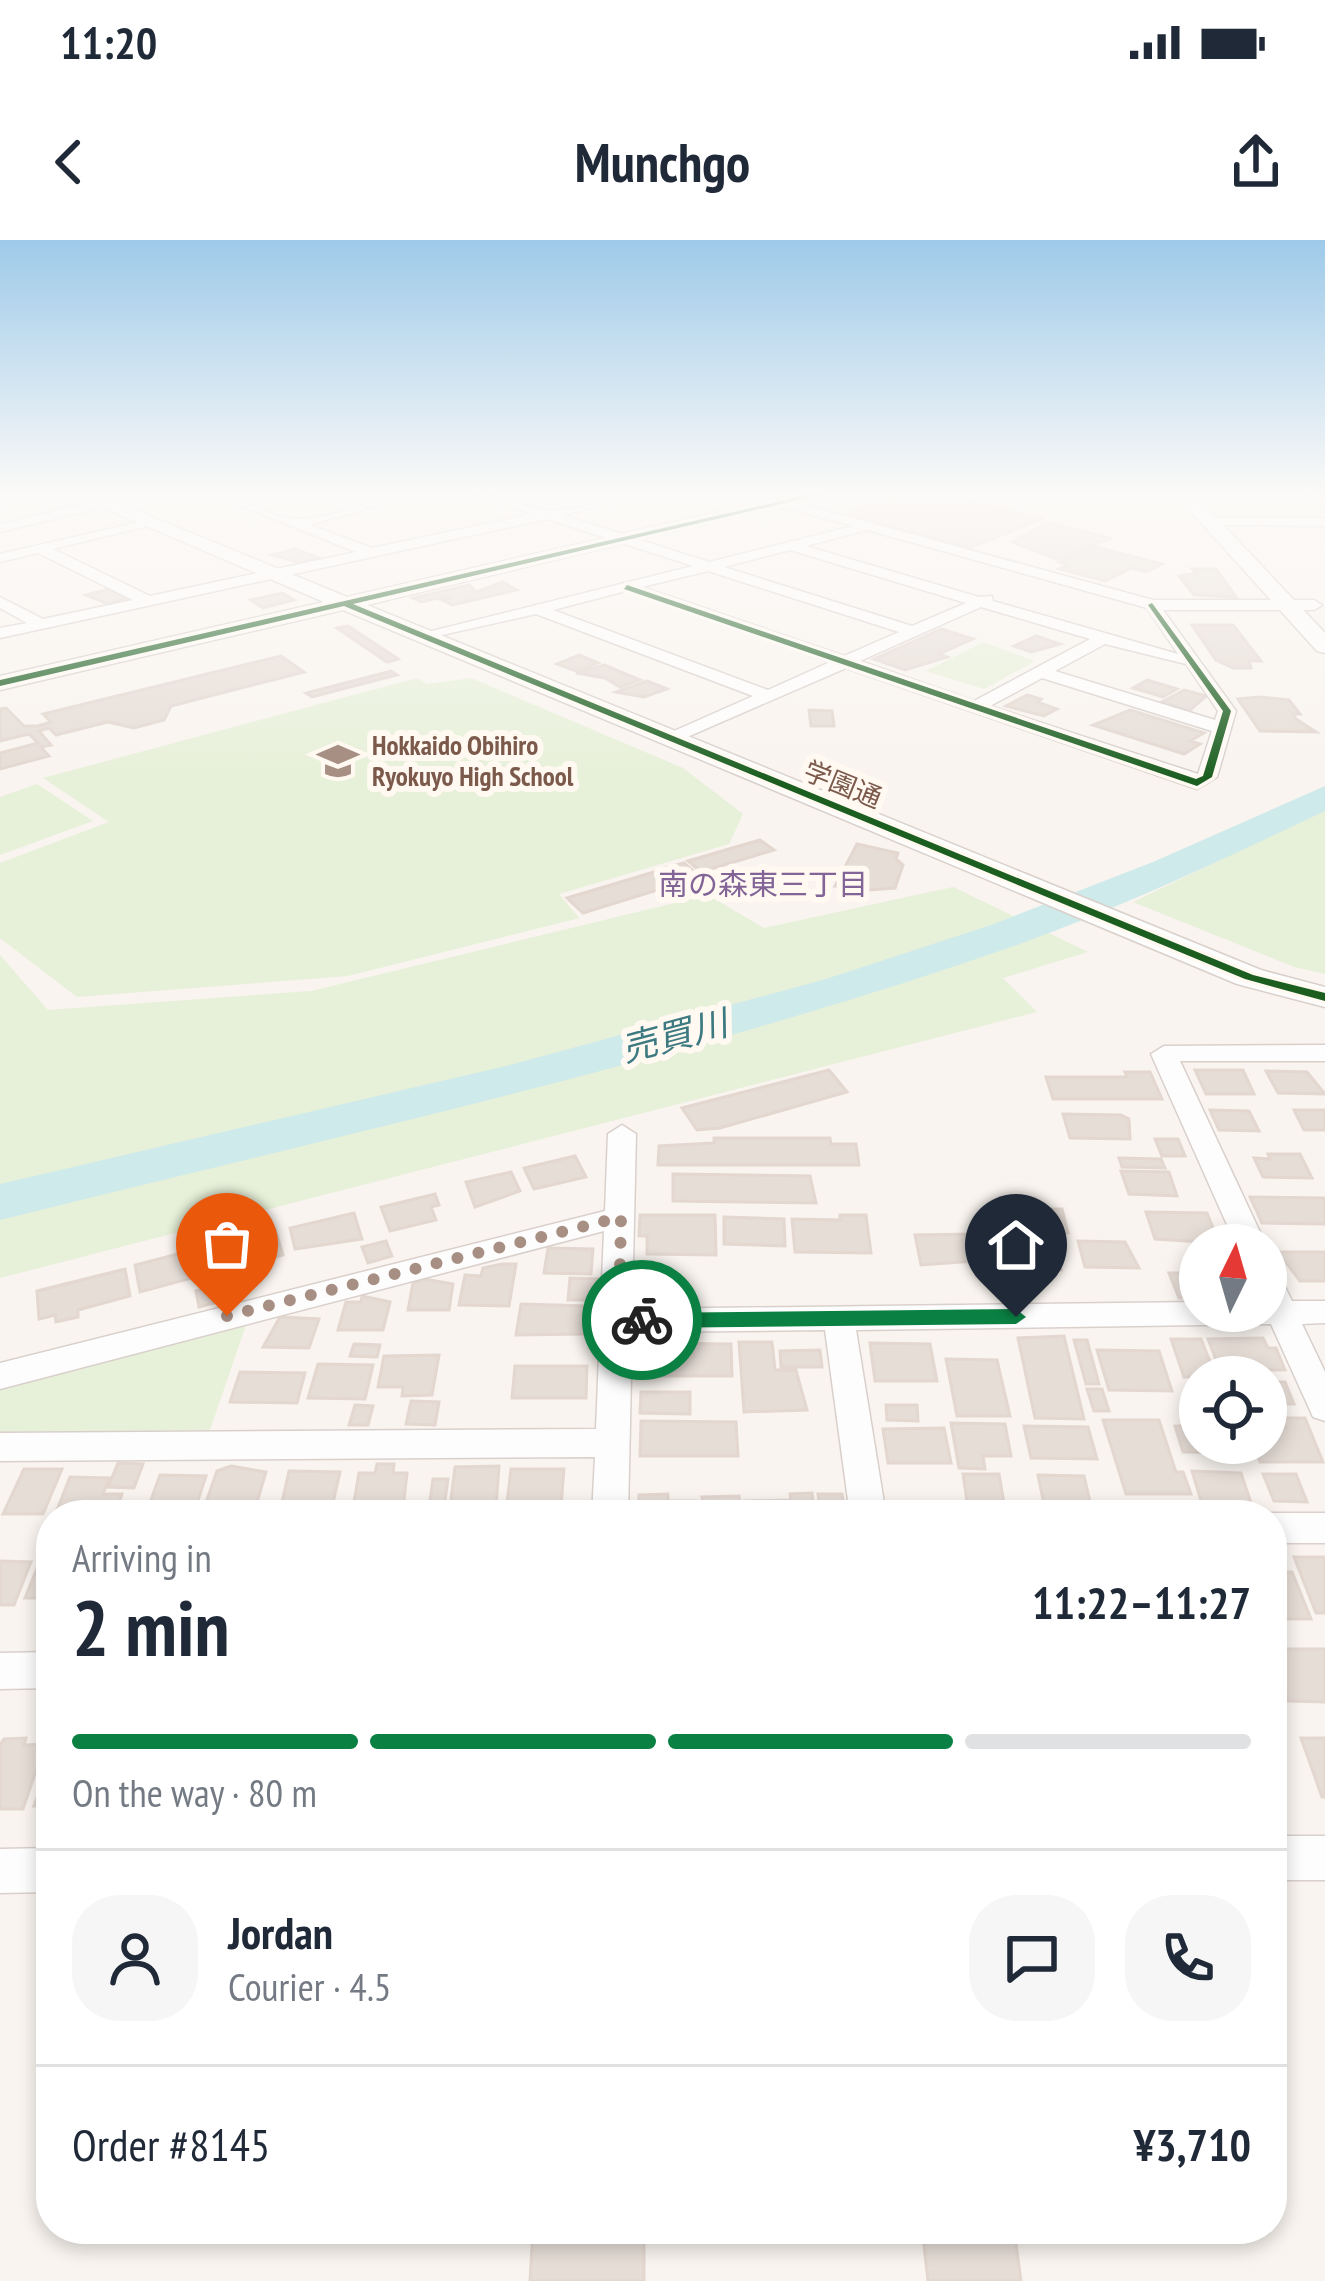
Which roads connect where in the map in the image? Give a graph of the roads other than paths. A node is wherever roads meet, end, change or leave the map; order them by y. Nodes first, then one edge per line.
1 (122, 588) edge
2 (205, 588) edge
3 (309, 588) edge
4 (413, 588) edge
5 (622, 588) edge
6 (631, 588) edge
7 (778, 588) edge
8 (931, 588) edge
9 (1092, 588) edge
10 (1273, 588) edge
11 (1288, 588) edge
12 (1001, 594) dead end
13 (148, 601) junction
14 (0, 602) edge
15 (980, 603) junction
16 (346, 604) junction
17 (1152, 604) junction
18 (1286, 605) junction
19 (536, 609) junction
20 (1318, 619) edge
21 (41, 624) junction
22 (914, 632) junction
23 (0, 633) edge
24 (426, 637) junction
25 (1102, 639) junction
26 (1325, 646) edge
27 (1192, 660) junction
28 (844, 662) junction
29 (1041, 672) junction
30 (0, 683) edge
31 (769, 696) junction
32 (977, 706) junction
33 (1225, 729) junction
34 (671, 739) junction
35 (1325, 998) edge
36 (1325, 1053) edge
37 (622, 1134) dead end
38 (621, 1217) junction
39 (1241, 1224) edge
40 (1325, 1312) edge
41 (1287, 1313) edge
42 (1179, 1314) edge
43 (839, 1319) junction
44 (619, 1321) junction
45 (1287, 1324) edge
46 (0, 1376) edge
47 (1325, 1408) edge
48 (611, 1443) junction
49 (0, 1447) edge
50 (610, 1500) edge
51 (866, 1500) edge
52 (1287, 1528) edge
53 (1325, 1528) edge
54 (36, 1670) edge
55 (0, 1671) edge
56 (1287, 1858) edge
57 (1325, 1858) edge
58 (36, 1870) edge
59 (0, 1871) edge

1 - 13 street
2 - 13 street
3 - 16 street, 学園通
4 - 16 street
5 - 19 street
6 - 28 street
7 - 22 street
8 - 15 street
9 - 17 street
10 - 18 street
11 - 20 street
12 - 15 street
13 - 21 street
14 - 21 street
15 - 22 street
15 - 25 street
16 - 24 street, 学園通
16 - 30 street
17 - 18 street
17 - 27 street
18 - 20 street
19 - 24 street
19 - 31 street
20 - 26 street
21 - 23 street
22 - 28 street
24 - 34 street, 学園通
25 - 27 street
25 - 29 street
27 - 33 street
28 - 31 street
28 - 32 street
29 - 32 street
29 - 33 street
31 - 34 street
32 - 33 street
34 - 35 street, 学園通
36 - 39 street
37 - 38 street
38 - 44 street
38 - 46 street
40 - 41 street
42 - 43 street
43 - 44 street
43 - 51 street
44 - 48 street
45 - 47 street
48 - 49 street
48 - 50 street
52 - 53 street
54 - 55 street
56 - 57 street
58 - 59 street

